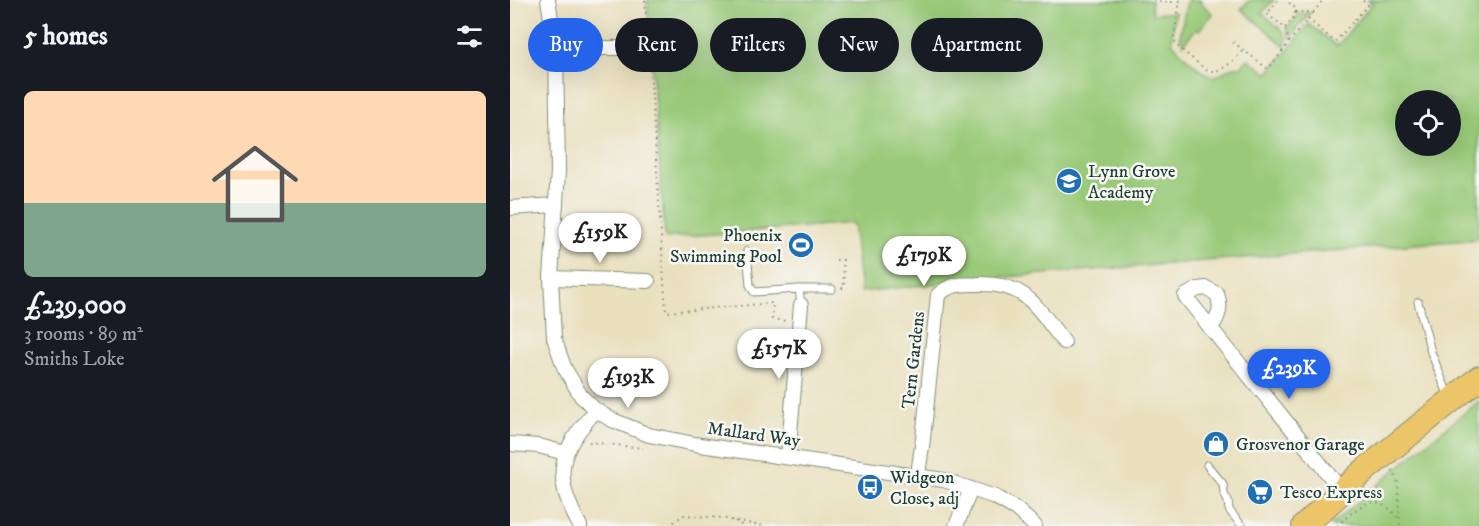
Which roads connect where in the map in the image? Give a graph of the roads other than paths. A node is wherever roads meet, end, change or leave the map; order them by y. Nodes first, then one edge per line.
1 (548, 0) edge
2 (551, 18) edge
3 (556, 72) edge
4 (556, 205) junction
5 (510, 208) edge
6 (747, 251) dead end
7 (551, 278) junction
8 (648, 281) dead end
9 (800, 289) junction
10 (832, 289) road end
11 (1418, 302) dead end
12 (801, 305) joint
13 (1210, 328) dead end
14 (1064, 342) dead end
15 (1479, 378) edge
16 (1451, 401) junction
17 (596, 410) junction
18 (510, 444) edge
19 (565, 453) junction
20 (788, 457) junction
21 (1206, 465) dead end
22 (918, 474) junction
23 (971, 489) junction
24 (1342, 491) junction
25 (580, 526) edge
26 (956, 526) edge
27 (1035, 526) edge
28 (1242, 526) edge
29 (1304, 526) edge

1 - 2 street, Mallard Way
3 - 4 street, Mallard Way
4 - 5 street
4 - 7 street, Mallard Way
6 - 9 lane
7 - 8 street
7 - 17 street, Mallard Way
9 - 10 lane
9 - 12 lane
11 - 16 lane
12 - 20 street
13 - 24 street
14 - 22 street, Tern Gardens
15 - 16 highway
16 - 24 highway
17 - 19 street
17 - 20 street, Mallard Way
18 - 19 street
19 - 25 street
20 - 22 street, Mallard Way
21 - 28 lane
22 - 23 street, Mallard Way
23 - 26 street
23 - 27 street, Mallard Way
24 - 29 highway

